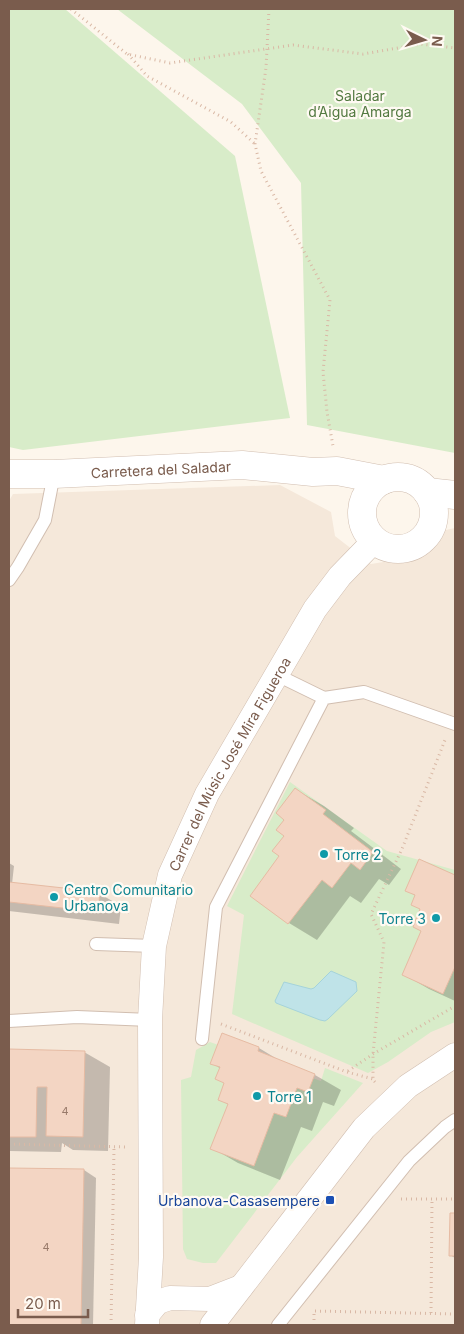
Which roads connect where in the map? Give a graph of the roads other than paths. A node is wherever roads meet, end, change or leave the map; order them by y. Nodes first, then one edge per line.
1 (325, 472) junction
2 (9, 474) edge
3 (54, 474) junction
4 (384, 480) junction
5 (427, 492) junction
6 (455, 495) edge
7 (362, 506) junction
8 (444, 519) edge
9 (374, 540) junction
10 (9, 580) edge
11 (276, 675) junction
12 (324, 698) junction
13 (454, 723) edge
14 (96, 944) dead end
15 (154, 946) junction
16 (9, 1020) edge
17 (150, 1020) junction
18 (202, 1039) dead end
19 (455, 1056) edge
20 (455, 1120) edge
21 (151, 1257) junction
22 (242, 1286) junction
23 (185, 1299) junction
24 (147, 1320) edge
25 (212, 1325) edge
26 (278, 1325) edge

1 - 3 street, Carretera del Saladar
1 - 4 street, Carretera del Saladar
1 - 7 street, Carretera del Saladar
2 - 3 street, Carretera del Saladar
3 - 10 lane
4 - 5 street
4 - 7 street
5 - 6 street
5 - 8 street
7 - 9 street
8 - 9 street
9 - 11 street, Carrer del Músic José Mira Figueroa
11 - 12 lane
11 - 15 street, Carrer del Músic José Mira Figueroa
12 - 13 lane
12 - 18 lane
14 - 15 lane
15 - 17 street, Carrer del Músic José Mira Figueroa
16 - 17 lane
17 - 21 street, Carrer del Músic José Mira Figueroa
19 - 22 street
20 - 26 lane
21 - 23 street, Carrer del Músic José Mira Figueroa
21 - 24 street, Carrer del Músic José Mira Figueroa
22 - 23 street, Carrer del Músic José Mira Figueroa
22 - 25 street
23 - 24 street, Carrer del Músic José Mira Figueroa

